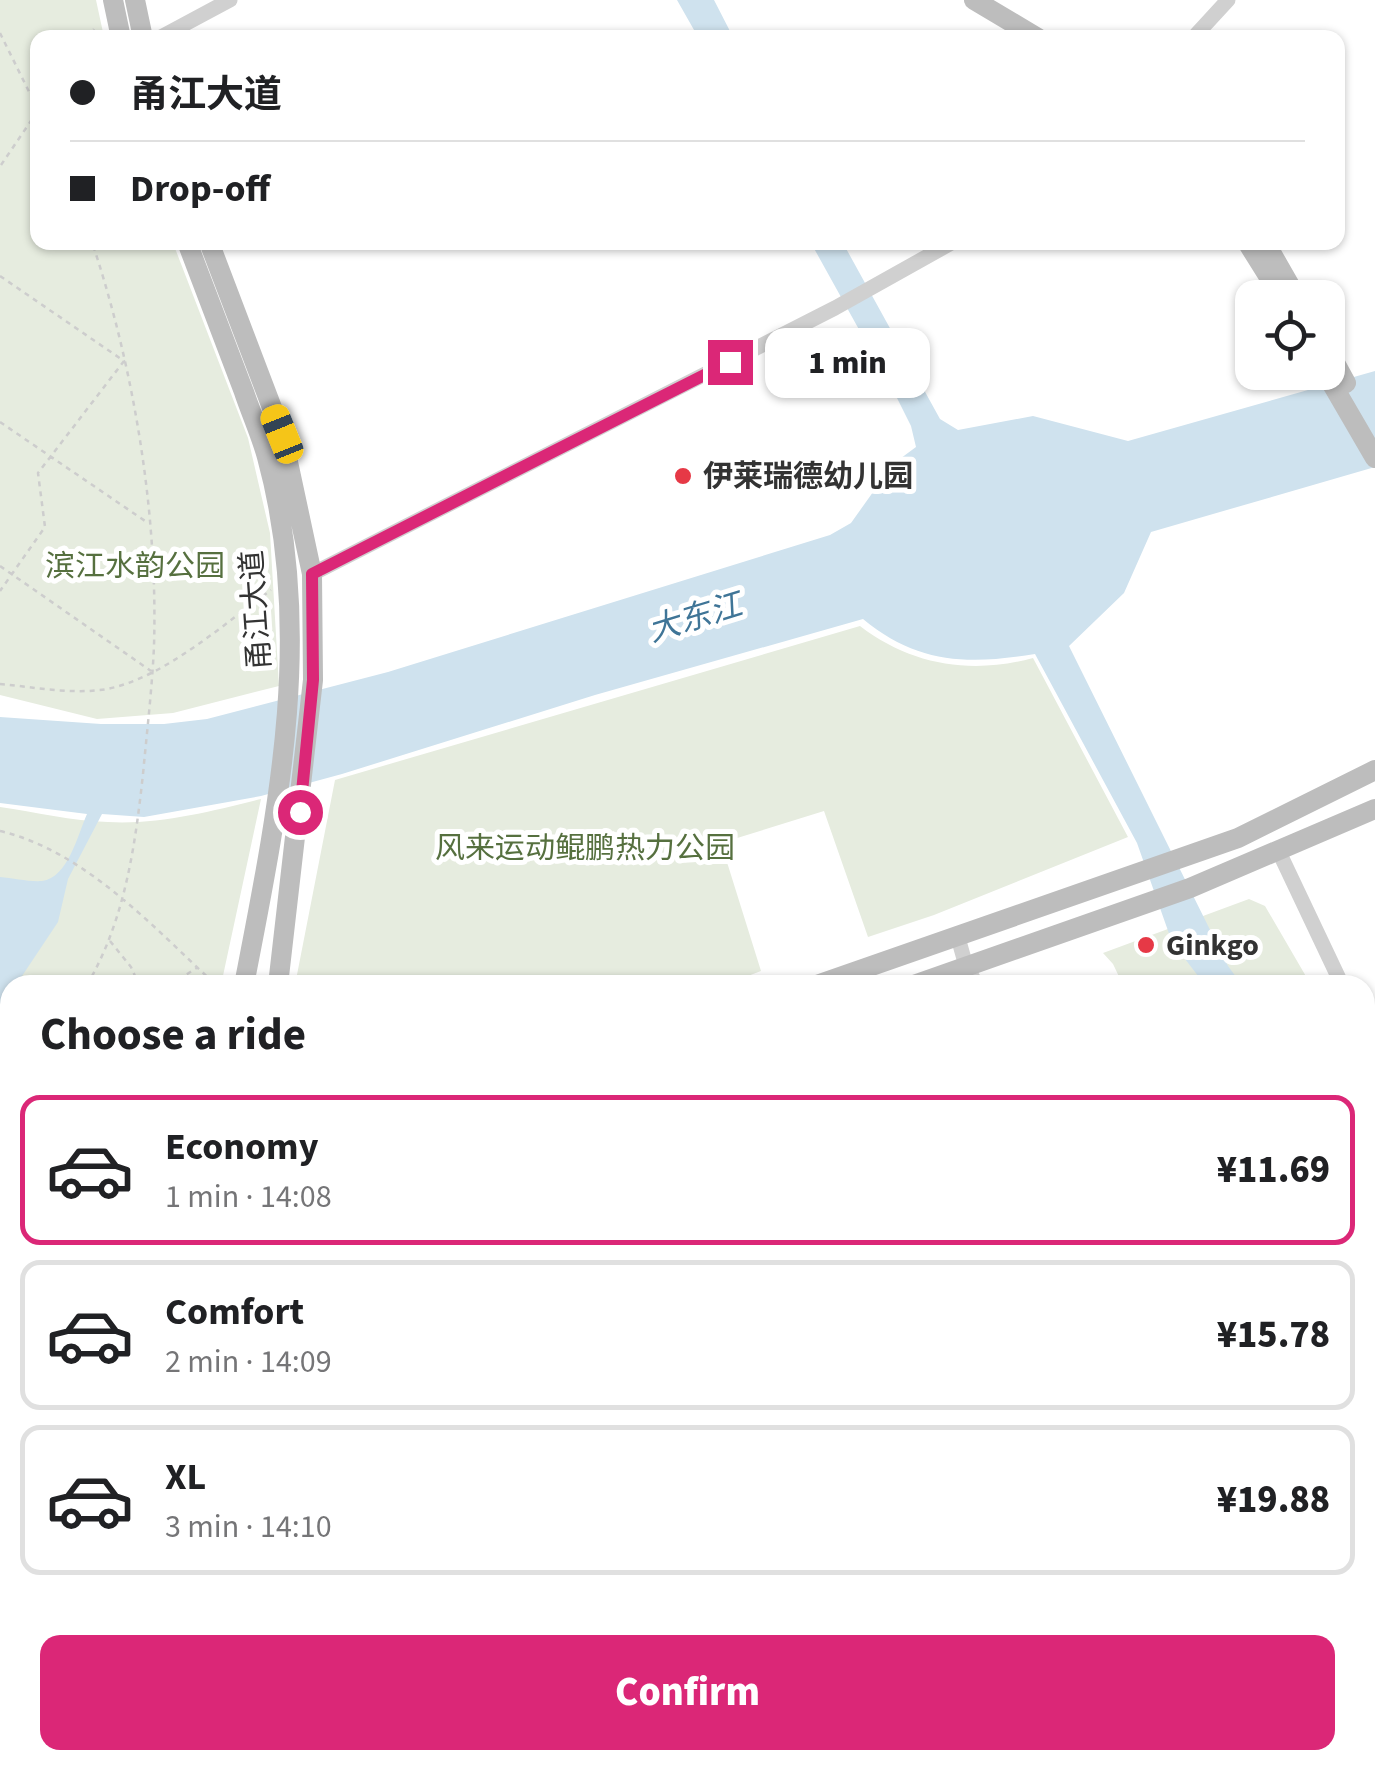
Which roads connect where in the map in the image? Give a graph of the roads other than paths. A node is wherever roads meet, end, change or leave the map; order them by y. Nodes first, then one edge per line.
1 (113, 0) edge
2 (135, 0) edge
3 (230, 0) edge
4 (974, 0) edge
5 (995, 0) edge
6 (1228, 0) edge
7 (119, 30) edge
8 (141, 30) edge
9 (175, 30) edge
10 (1025, 30) edge
11 (1046, 30) edge
12 (1200, 30) edge
13 (190, 250) edge
14 (212, 250) edge
15 (939, 250) edge
16 (1252, 250) edge
17 (1270, 250) edge
18 (1271, 280) edge
19 (1287, 280) edge
20 (1345, 386) edge
21 (1343, 390) edge
22 (1375, 433) edge
23 (1375, 458) edge
24 (312, 574) junction
25 (1375, 770) edge
26 (1375, 809) edge
27 (1279, 852) junction
28 (957, 934) junction
29 (246, 975) edge
30 (279, 975) edge
31 (844, 975) edge
32 (972, 975) edge
33 (974, 975) edge
34 (1337, 975) edge

1 - 7 main road
2 - 8 main road
3 - 9 street
4 - 10 main road
5 - 11 main road
6 - 12 street
13 - 29 main road, 甬江大道
14 - 24 main road, 甬江大道
15 - 24 street
16 - 18 main road
17 - 19 main road
20 - 22 main road
21 - 23 main road
24 - 30 main road, 甬江大道
25 - 28 main road
26 - 27 main road
27 - 33 main road
27 - 34 street
28 - 31 main road
28 - 32 street

